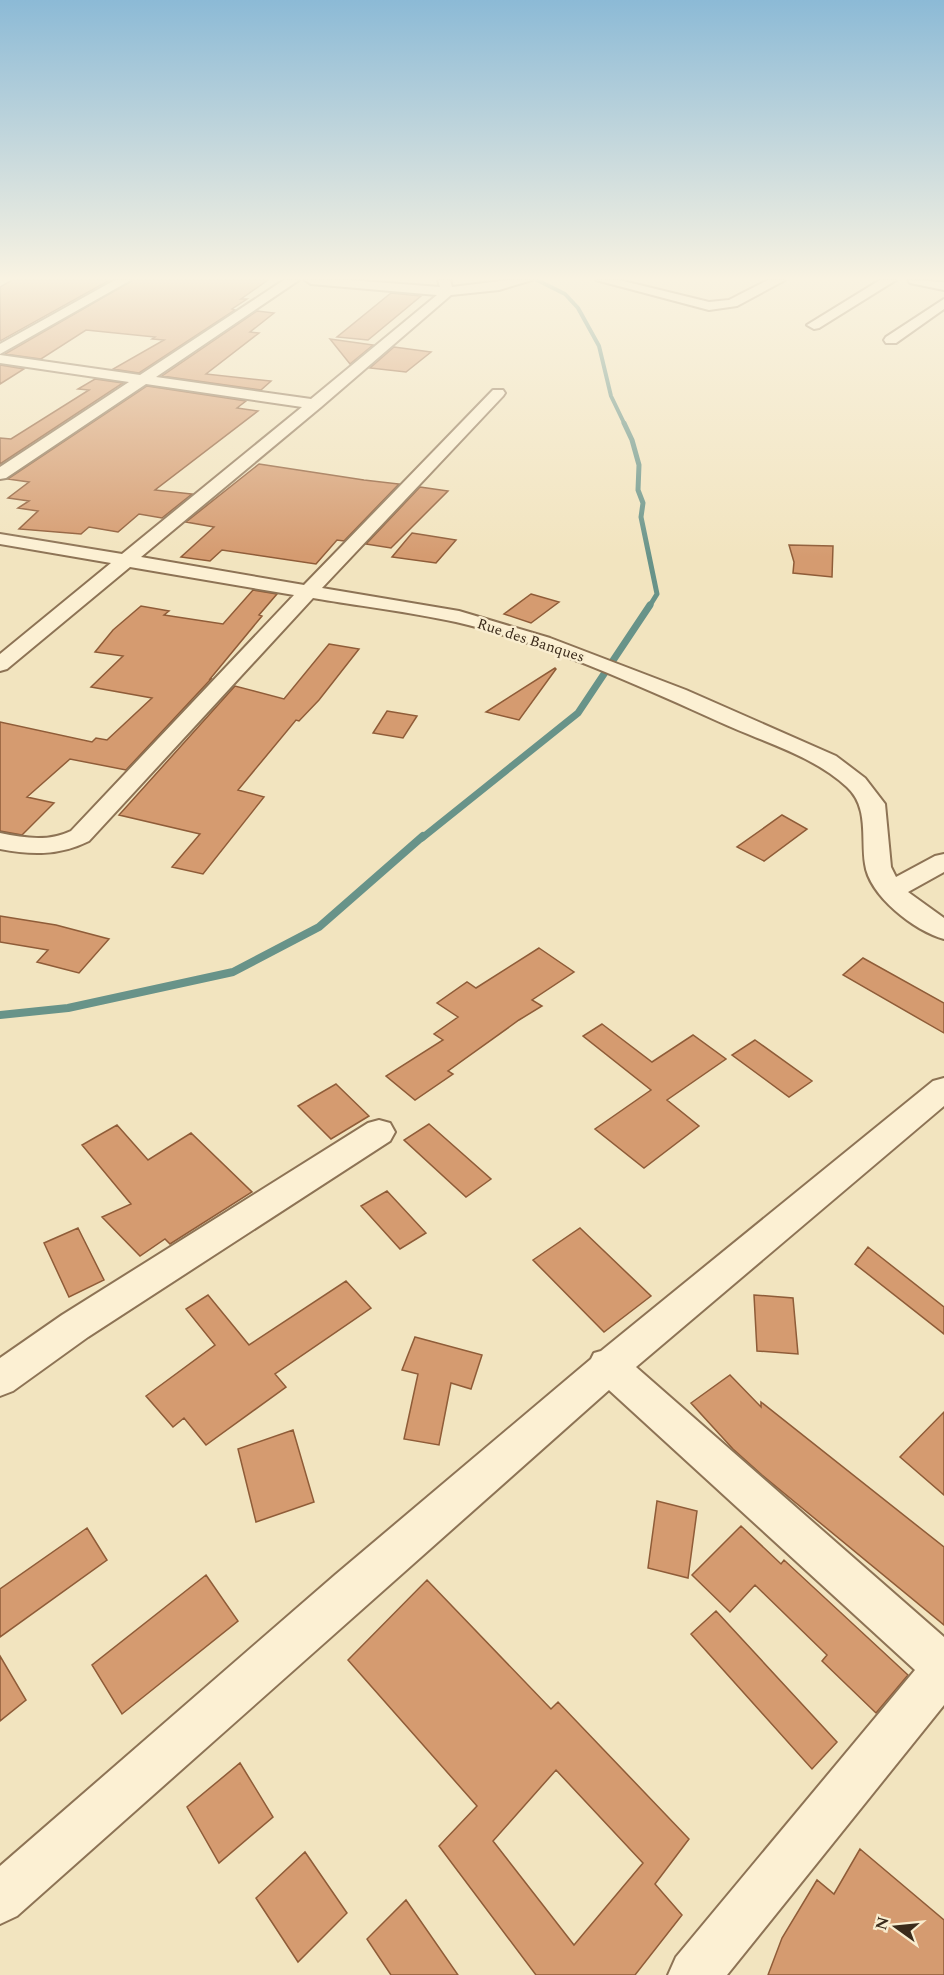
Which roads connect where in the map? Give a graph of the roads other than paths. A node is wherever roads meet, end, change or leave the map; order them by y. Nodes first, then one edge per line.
1 (94, 372) edge
2 (153, 372) edge
3 (351, 372) edge
4 (143, 379) junction
5 (498, 393) dead end
6 (316, 404) junction
7 (0, 474) edge
8 (0, 539) edge
9 (124, 560) junction
10 (309, 591) junction
11 (0, 665) edge
12 (0, 841) edge
13 (944, 862) edge
14 (890, 891) junction
15 (944, 930) edge
16 (944, 1089) edge
17 (379, 1132) dead end
18 (608, 1365) junction
19 (0, 1379) edge
20 (944, 1668) edge
21 (0, 1899) edge
22 (694, 1975) edge

1 - 4 street
2 - 4 street
3 - 6 street
4 - 6 street
4 - 7 street
5 - 10 street
6 - 9 street
8 - 9 street, Rue des Banques
9 - 10 street, Rue des Banques
9 - 11 street
10 - 12 street
10 - 14 street, Rue des Banques
13 - 14 street
14 - 15 street, Rue des Banques
16 - 18 street
17 - 19 street
18 - 20 street
18 - 21 street
20 - 22 street

